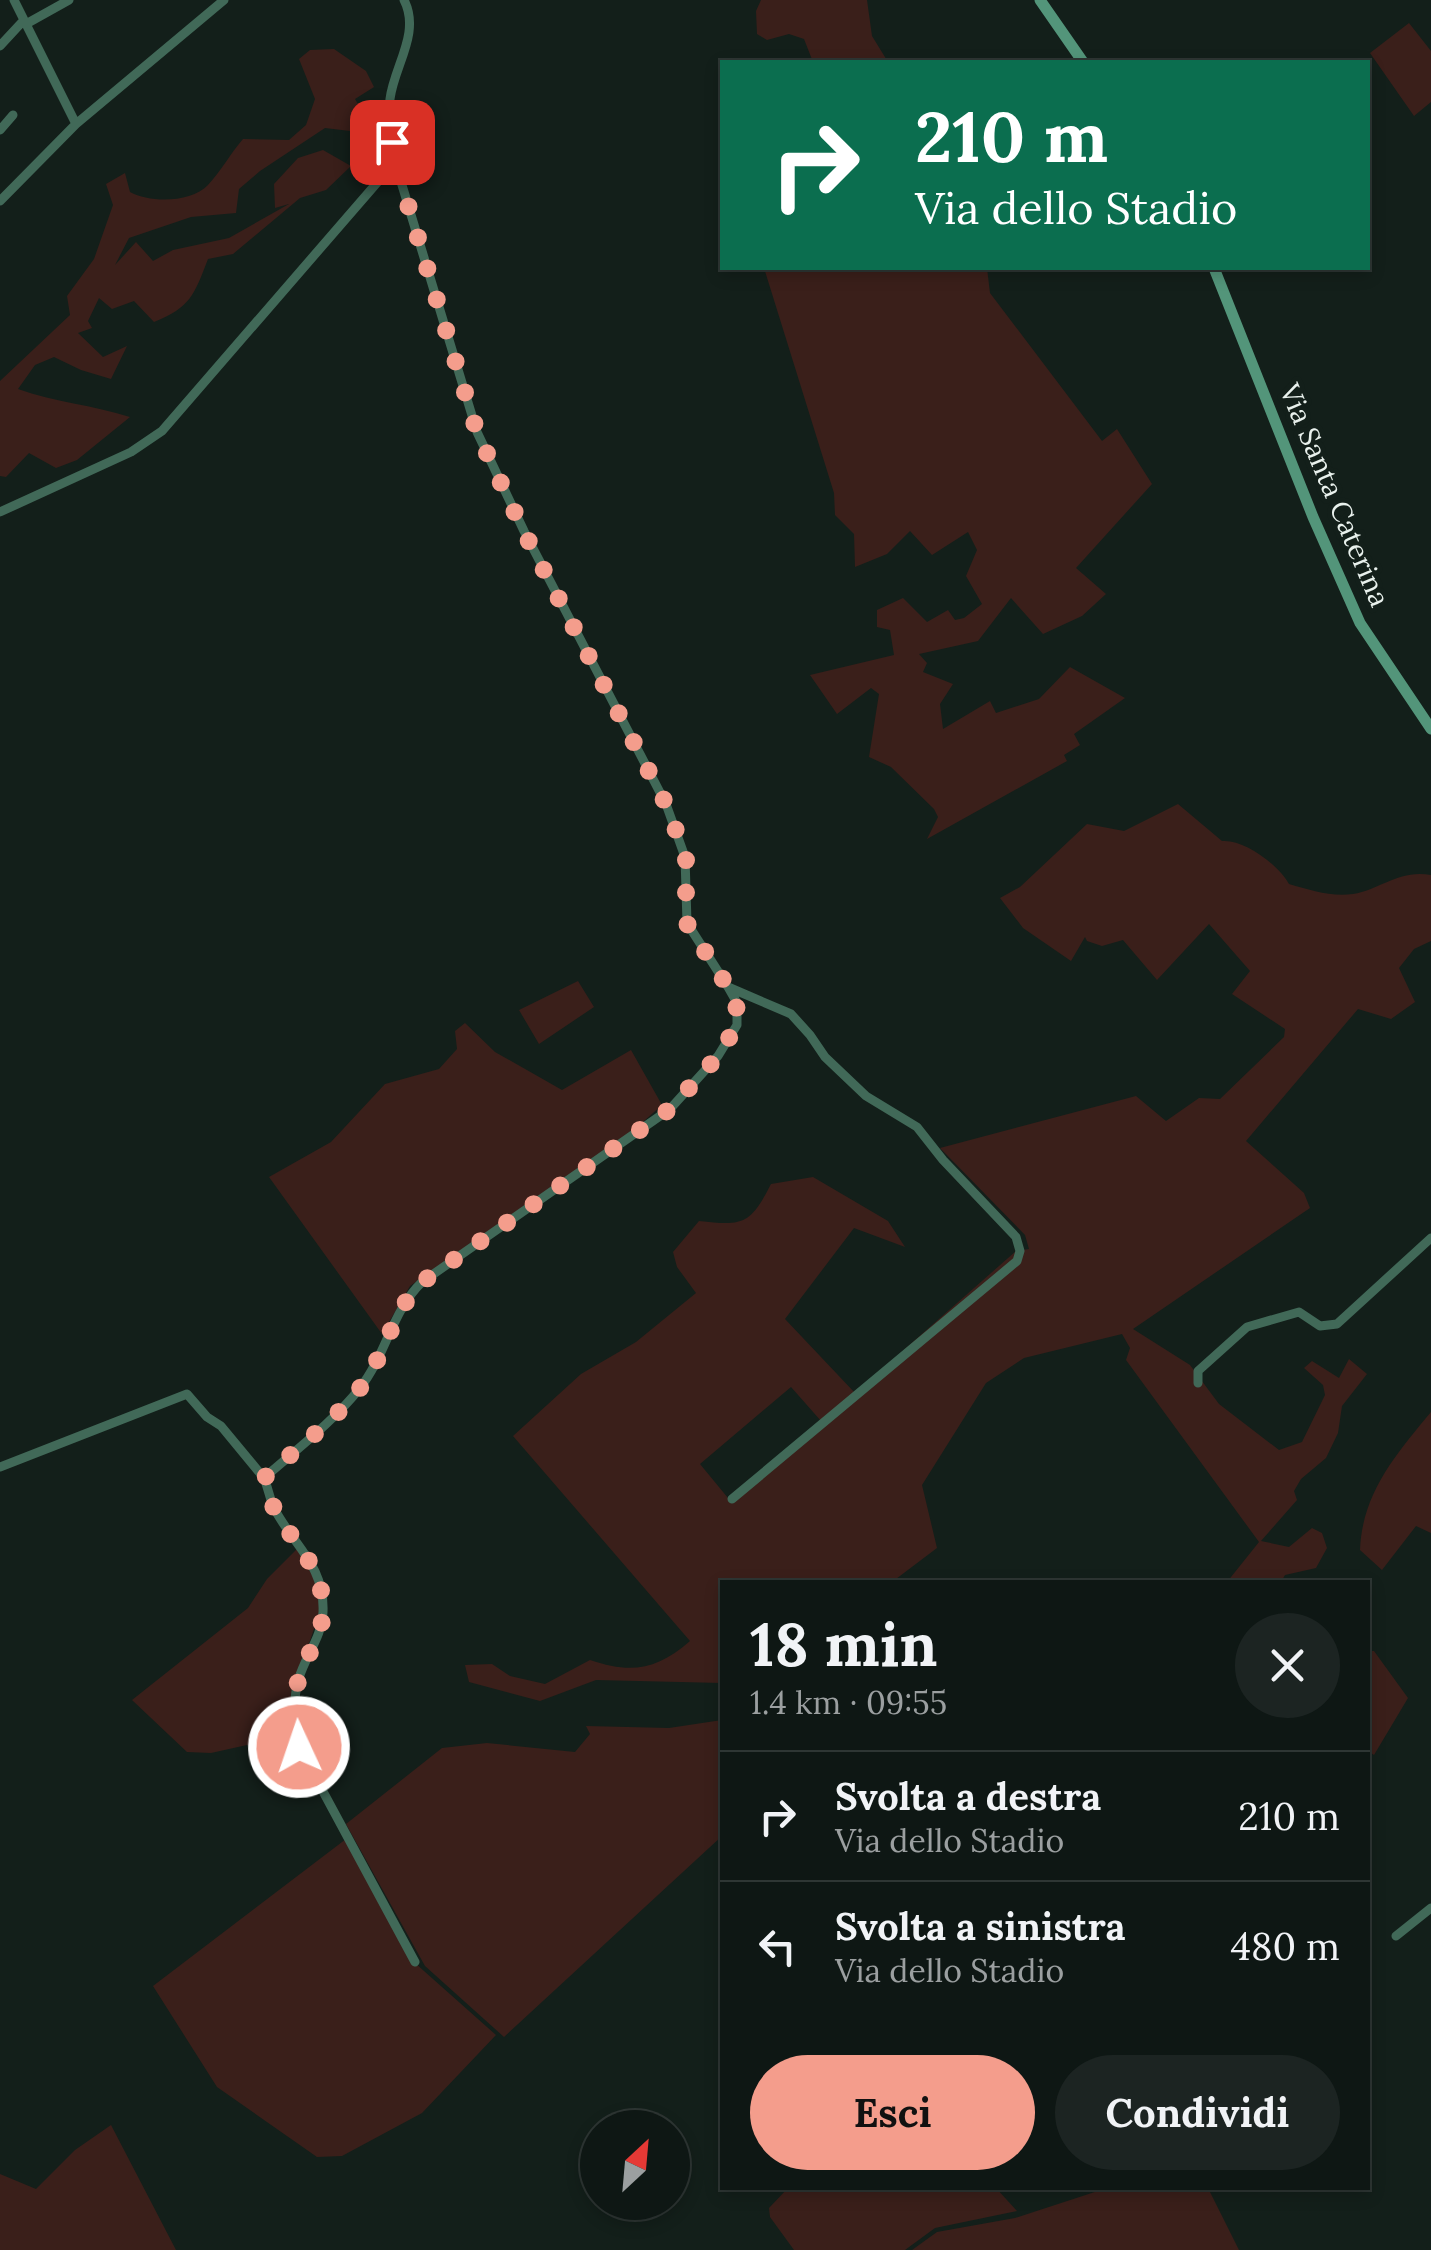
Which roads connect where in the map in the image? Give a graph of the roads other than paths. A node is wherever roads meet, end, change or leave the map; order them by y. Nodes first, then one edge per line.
1 (14, 0) edge
2 (69, 0) edge
3 (224, 0) edge
4 (404, 0) edge
5 (1040, 0) edge
6 (25, 22) junction
7 (0, 46) edge
8 (1082, 60) edge
9 (14, 115) dead end
10 (76, 124) junction
11 (0, 130) edge
12 (395, 162) junction
13 (0, 200) edge
14 (1215, 270) edge
15 (0, 512) edge
16 (1431, 730) edge
17 (728, 987) junction
18 (1431, 1238) edge
19 (1198, 1383) dead end
20 (0, 1467) edge
21 (264, 1478) junction
22 (732, 1500) dead end
23 (1431, 1908) edge
24 (1396, 1936) dead end
25 (415, 1962) dead end

1 - 6 street
2 - 6 street
3 - 10 street
4 - 12 street
5 - 8 street
6 - 7 street
6 - 10 street
9 - 11 street
10 - 13 street
12 - 15 street
12 - 17 street
14 - 16 street, Via Santa Caterina
17 - 21 street
17 - 22 street
18 - 19 street
20 - 21 street
21 - 25 street
23 - 24 street

